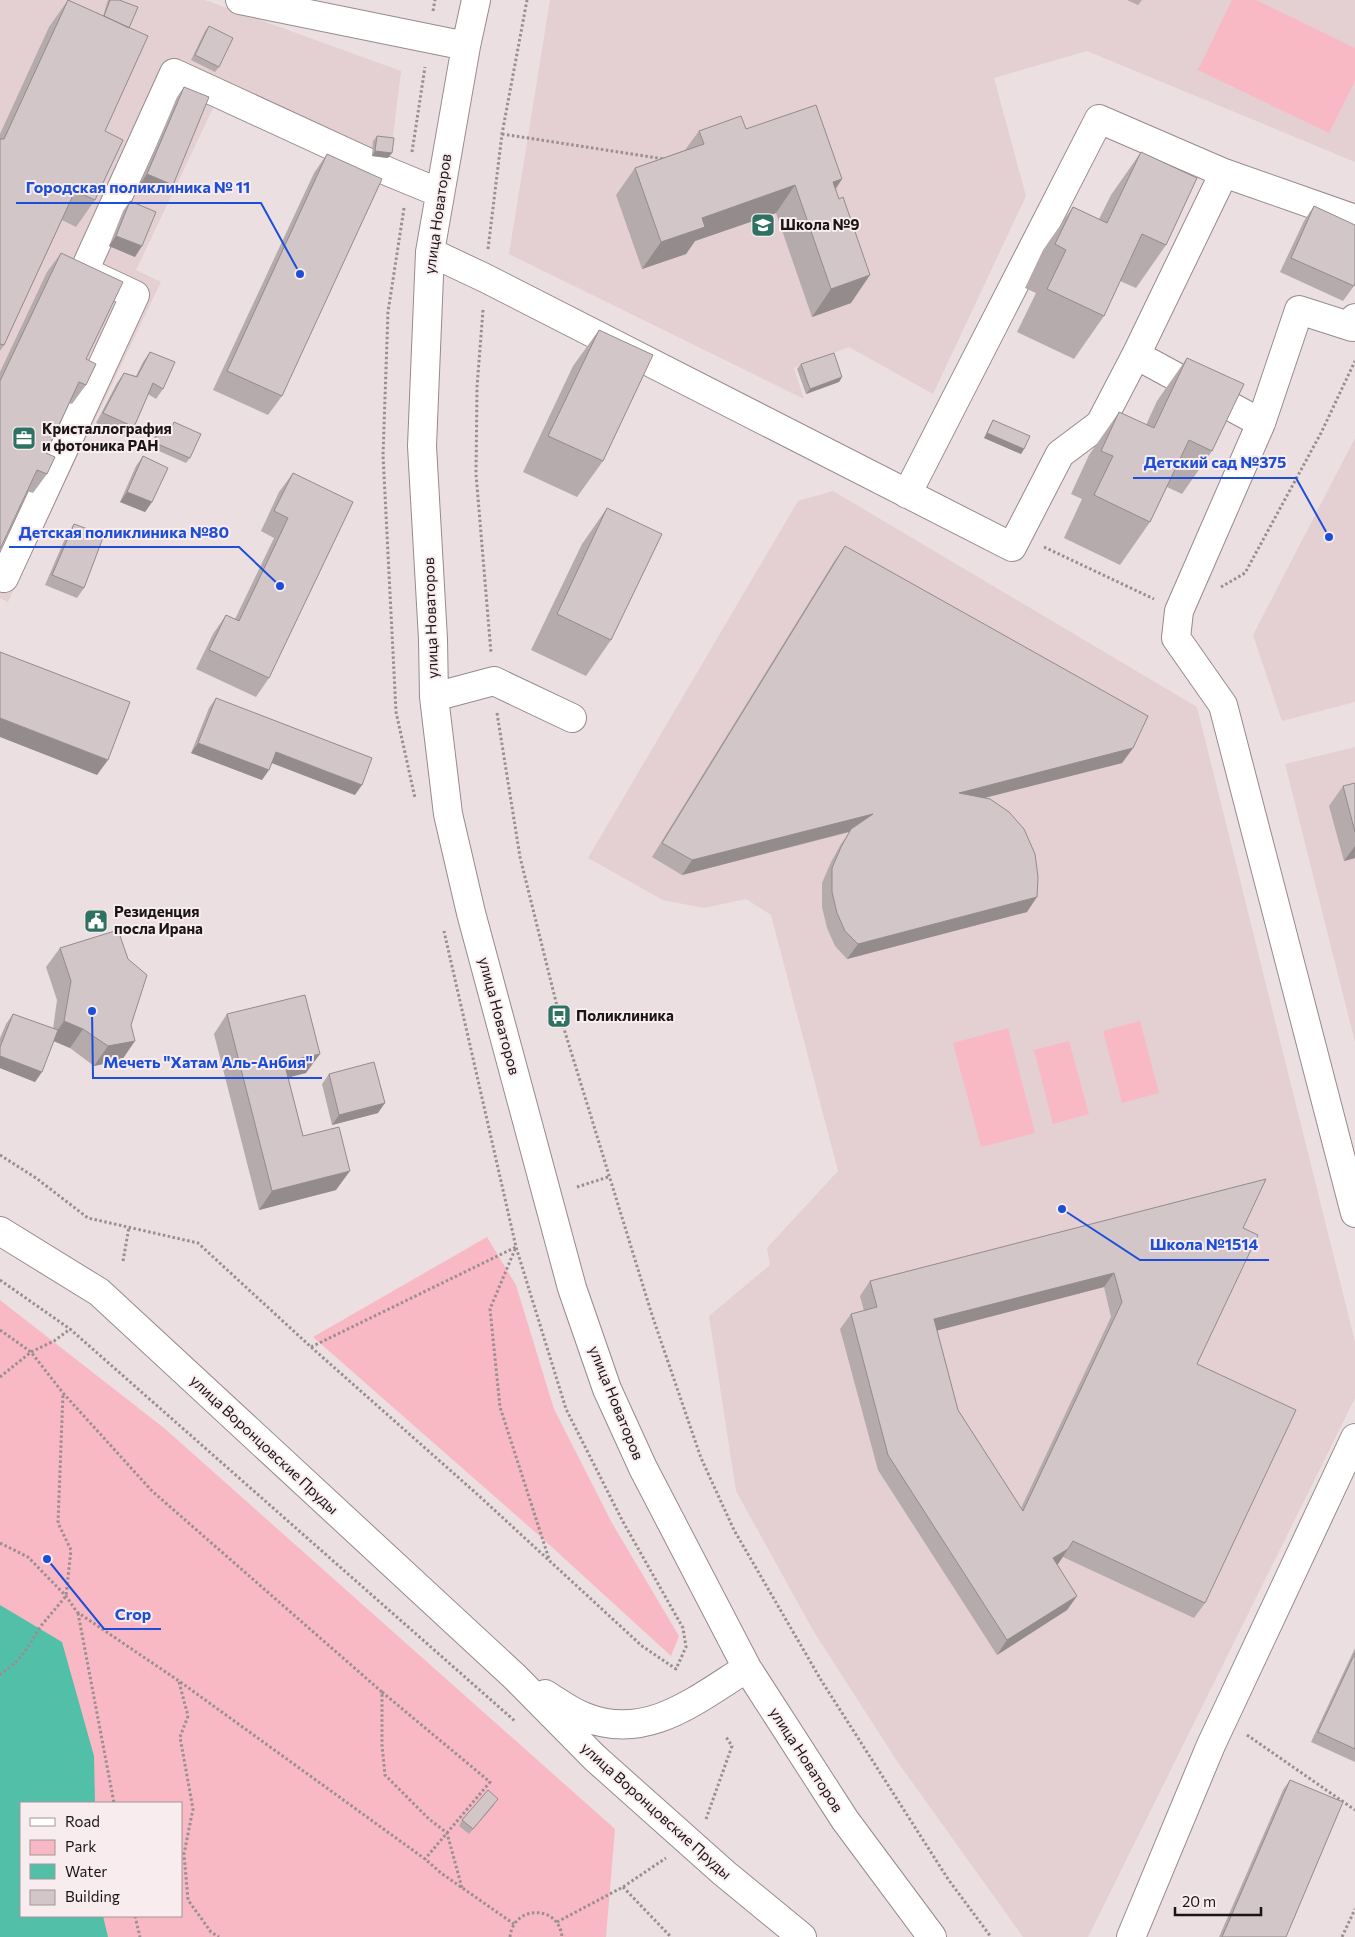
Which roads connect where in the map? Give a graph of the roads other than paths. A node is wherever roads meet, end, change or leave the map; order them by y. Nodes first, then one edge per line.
1 (240, 0) edge
2 (476, 0) edge
3 (466, 46) junction
4 (1224, 173) junction
5 (440, 194) junction
6 (1355, 219) edge
7 (430, 252) junction
8 (1355, 318) edge
9 (1136, 354) junction
10 (1261, 423) junction
11 (907, 494) junction
12 (4, 578) dead end
13 (434, 697) junction
14 (572, 718) dead end
15 (1355, 1213) edge
16 (0, 1231) edge
17 (1353, 1448) edge
18 (747, 1668) junction
19 (516, 1677) junction
20 (802, 1937) edge
21 (932, 1937) edge
22 (1131, 1937) edge

1 - 3 street
2 - 3 street, улица Новаторов
3 - 5 street, улица Новаторов
4 - 6 street
4 - 9 street
4 - 11 street
5 - 7 street, улица Новаторов
5 - 12 street
7 - 11 street
7 - 13 street, улица Новаторов
8 - 10 street
9 - 10 street
9 - 11 street
10 - 15 street
13 - 14 street
13 - 18 street, улица Новаторов
16 - 19 street, улица Воронцовские Пруды
17 - 22 street
18 - 19 street, улица Воронцовские Пруды
18 - 21 street, улица Новаторов
19 - 20 street, улица Воронцовские Пруды

